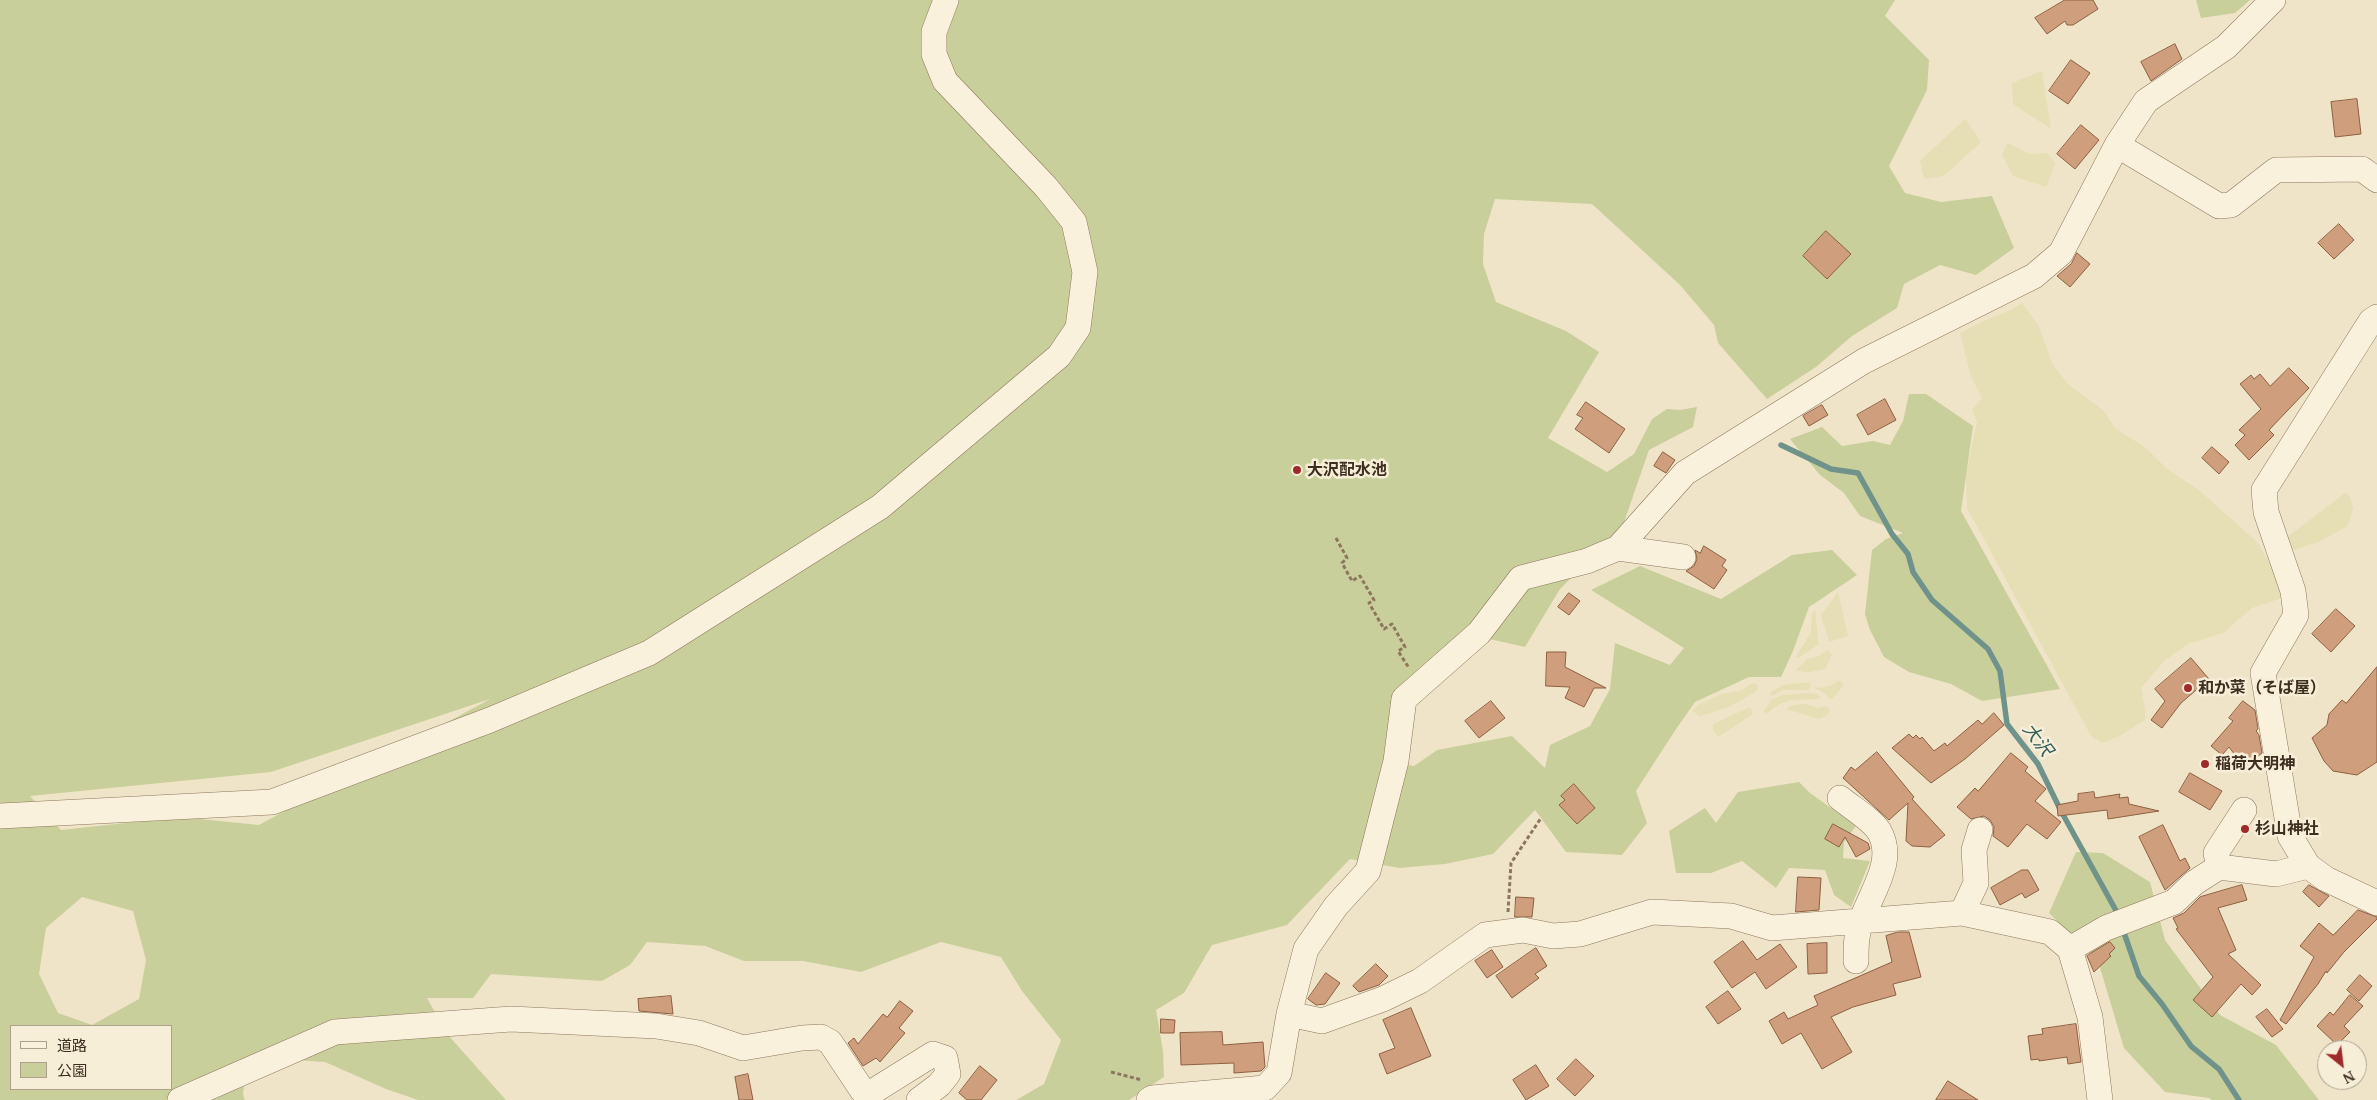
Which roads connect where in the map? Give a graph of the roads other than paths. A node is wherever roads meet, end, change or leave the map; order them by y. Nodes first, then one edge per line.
1 (946, 0) edge
2 (2273, 0) edge
3 (2116, 145) junction
4 (2377, 180) edge
5 (2377, 317) edge
6 (1618, 548) junction
7 (1683, 557) dead end
8 (1840, 798) dead end
9 (2244, 810) dead end
10 (0, 816) edge
11 (1980, 830) dead end
12 (2308, 866) junction
13 (2219, 867) junction
14 (2377, 903) edge
15 (1962, 913) junction
16 (1861, 920) junction
17 (2070, 949) junction
18 (1856, 961) dead end
19 (1289, 1014) junction
20 (1150, 1099) edge
21 (180, 1100) edge
22 (919, 1100) edge
23 (2100, 1100) edge

1 - 10 street
2 - 3 street
3 - 4 street
3 - 6 street
5 - 12 street
6 - 7 street
6 - 19 street
8 - 16 street
9 - 13 street
11 - 15 street
12 - 13 street
12 - 14 street
13 - 17 street
15 - 16 street
15 - 17 street
16 - 18 street
16 - 19 street
17 - 23 street
19 - 20 street
21 - 22 street

